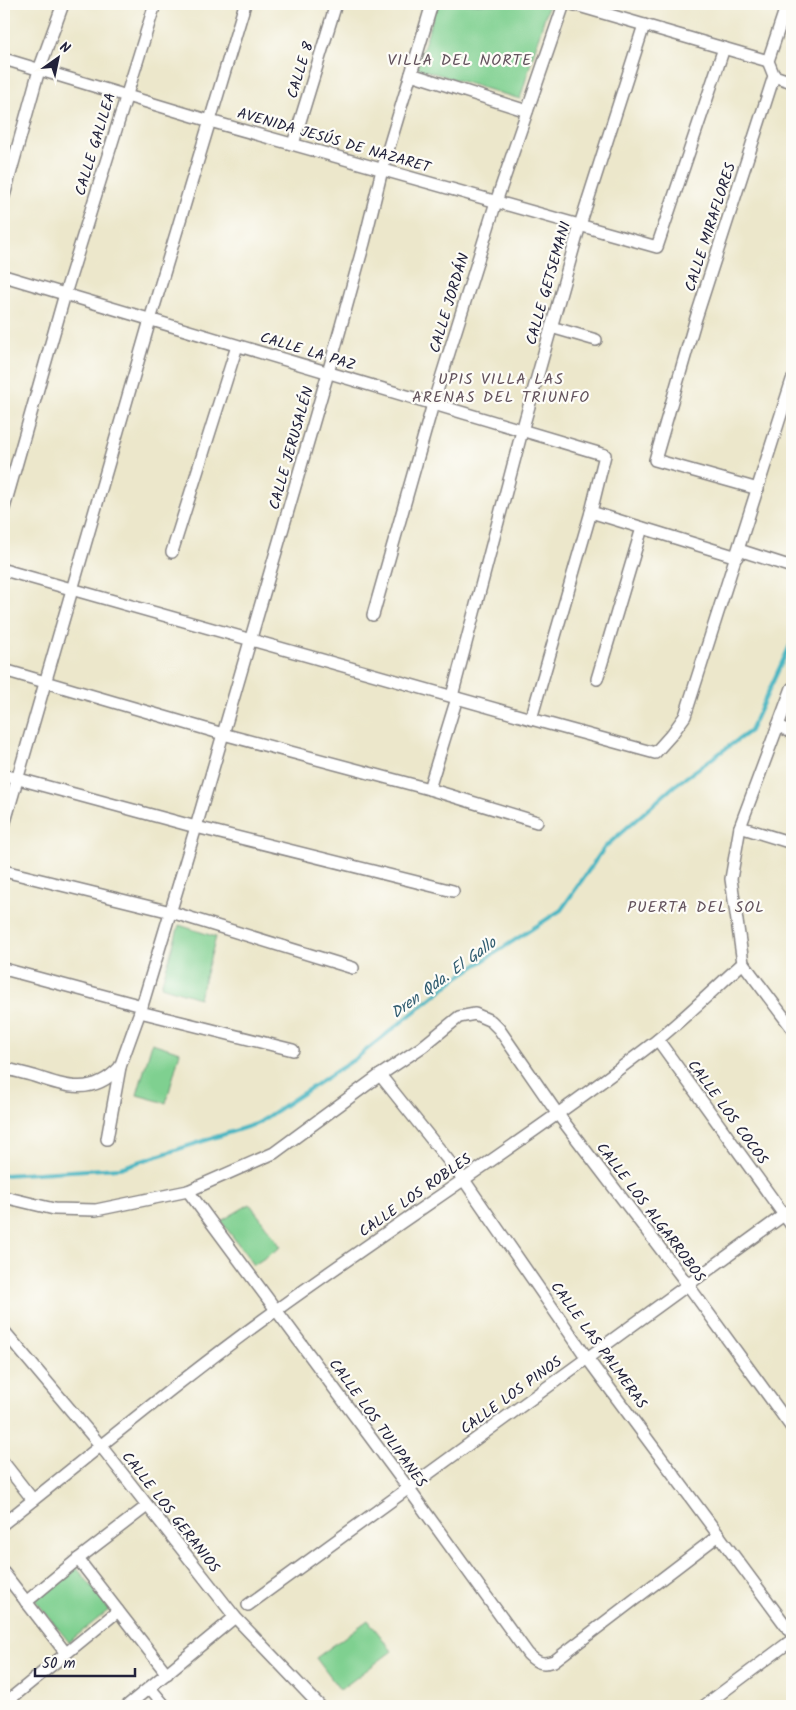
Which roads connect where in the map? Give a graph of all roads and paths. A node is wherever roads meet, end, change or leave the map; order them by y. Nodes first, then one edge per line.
1 (63, 4) edge
2 (155, 4) edge
3 (245, 4) edge
4 (336, 4) edge
5 (432, 4) edge
6 (564, 4) edge
7 (572, 4) edge
8 (787, 4) edge
9 (644, 25) junction
10 (724, 48) junction
11 (4, 59) edge
12 (768, 61) junction
13 (39, 70) junction
14 (411, 74) junction
15 (774, 76) junction
16 (792, 82) edge
17 (126, 96) junction
18 (527, 111) junction
19 (210, 121) junction
20 (293, 144) junction
21 (382, 170) junction
22 (4, 196) edge
23 (496, 202) junction
24 (580, 225) junction
25 (4, 276) edge
26 (65, 294) junction
27 (150, 320) junction
28 (551, 327) junction
29 (596, 340) dead end
30 (237, 346) junction
31 (328, 373) junction
32 (792, 380) edge
33 (433, 404) junction
34 (522, 431) junction
35 (758, 489) junction
36 (4, 508) edge
37 (591, 512) junction
38 (642, 528) junction
39 (172, 552) dead end
40 (738, 554) junction
41 (792, 567) edge
42 (4, 570) edge
43 (72, 589) junction
44 (373, 615) dead end
45 (250, 640) junction
46 (4, 670) edge
47 (597, 679) dead end
48 (45, 682) junction
49 (792, 688) edge
50 (454, 697) junction
51 (531, 719) junction
52 (778, 725) junction
53 (792, 732) edge
54 (223, 734) junction
55 (4, 775) edge
56 (17, 779) junction
57 (429, 789) junction
58 (537, 822) dead end
59 (4, 825) edge
60 (196, 827) junction
61 (740, 827) junction
62 (792, 843) edge
63 (4, 871) edge
64 (453, 891) dead end
65 (171, 912) junction
66 (743, 963) junction
67 (353, 968) dead end
68 (4, 969) edge
69 (141, 1009) junction
70 (792, 1028) edge
71 (658, 1040) junction
72 (293, 1050) dead end
73 (120, 1067) junction
74 (4, 1068) edge
75 (380, 1075) junction
76 (557, 1113) junction
77 (107, 1139) dead end
78 (464, 1180) junction
79 (188, 1191) junction
80 (4, 1197) edge
81 (788, 1212) edge
82 (792, 1226) edge
83 (688, 1285) junction
84 (276, 1310) junction
85 (4, 1334) edge
86 (587, 1358) junction
87 (792, 1428) edge
88 (100, 1445) junction
89 (4, 1463) edge
90 (408, 1488) junction
91 (33, 1500) junction
92 (147, 1506) junction
93 (4, 1523) edge
94 (719, 1535) junction
95 (78, 1559) junction
96 (4, 1573) edge
97 (26, 1602) junction
98 (248, 1605) dead end
99 (118, 1611) junction
100 (235, 1617) junction
101 (792, 1634) edge
102 (792, 1640) edge
103 (66, 1652) junction
104 (167, 1674) junction
105 (150, 1688) junction
106 (4, 1705) edge
107 (127, 1706) edge
108 (165, 1706) edge
109 (320, 1706) edge
110 (704, 1706) edge

1 - 13 street
2 - 17 street, CALLE GALILEA
3 - 19 street
4 - 20 street, CALLE 8
5 - 14 street, CALLE JERUSALÉN
6 - 18 street, CALLE JORDÁN
7 - 9 street
8 - 12 street
9 - 10 street
9 - 24 street, CALLE GETSEMANI
10 - 12 street
10 - 24 street, AVENIDA JESÚS DE NAZARET
11 - 13 street, AVENIDA JESÚS DE NAZARET
12 - 15 street
13 - 17 street, AVENIDA JESÚS DE NAZARET
13 - 22 street
14 - 18 street
14 - 21 street, CALLE JERUSALÉN
15 - 16 street
15 - 35 street, CALLE MIRAFLORES
17 - 19 street, AVENIDA JESÚS DE NAZARET
17 - 26 street, CALLE GALILEA
18 - 23 street, CALLE JORDÁN
19 - 20 street, AVENIDA JESÚS DE NAZARET
19 - 27 street
20 - 21 street, AVENIDA JESÚS DE NAZARET
21 - 23 street, AVENIDA JESÚS DE NAZARET
21 - 31 street, CALLE JERUSALÉN
23 - 24 street, AVENIDA JESÚS DE NAZARET
23 - 33 street, CALLE JORDÁN
24 - 28 street, CALLE GETSEMANI
25 - 26 street, CALLE LA PAZ
26 - 27 street, CALLE LA PAZ
26 - 36 street, CALLE GALILEA
27 - 30 street, CALLE LA PAZ
27 - 43 street
28 - 29 street
28 - 34 street, CALLE GETSEMANI
30 - 31 street, CALLE LA PAZ
30 - 39 street
31 - 33 street, CALLE LA PAZ
31 - 45 street, CALLE JERUSALÉN
32 - 35 street
33 - 34 street, CALLE LA PAZ
33 - 44 street, CALLE JORDÁN
34 - 37 street, CALLE LA PAZ
34 - 50 street, CALLE GETSEMANI
35 - 40 street
37 - 38 street
37 - 51 street
38 - 40 street
38 - 47 street
40 - 41 street
40 - 51 street
42 - 43 street
43 - 45 street
43 - 48 street
45 - 50 street
45 - 54 street, CALLE JERUSALÉN
46 - 48 street
48 - 54 street
48 - 56 street
49 - 52 street
50 - 51 street
50 - 57 street, CALLE GETSEMANI
52 - 53 street
52 - 61 street
54 - 57 street
54 - 60 street, CALLE JERUSALÉN
55 - 56 street
56 - 59 street
56 - 60 street
57 - 58 street
60 - 64 street
60 - 65 street, CALLE JERUSALÉN
61 - 62 street
61 - 66 street
63 - 65 street
65 - 67 street
65 - 69 street, CALLE JERUSALÉN
66 - 70 street
66 - 71 street, CALLE LOS ROBLES
68 - 69 street
69 - 72 street
69 - 73 street, CALLE JERUSALÉN
71 - 76 street, CALLE LOS ROBLES
71 - 81 street, CALLE LOS COCOS
73 - 74 street
73 - 77 street, CALLE JERUSALÉN
75 - 76 street, CALLE LOS ALGARROBOS
75 - 78 street, CALLE LAS PALMERAS
75 - 79 street
76 - 78 street, CALLE LOS ROBLES
76 - 83 street, CALLE LOS ALGARROBOS
78 - 84 street, CALLE LOS ROBLES
78 - 86 street, CALLE LAS PALMERAS
79 - 80 street
79 - 84 street, CALLE LOS TULIPANES
81 - 82 street, CALLE LOS COCOS
81 - 83 street, CALLE LOS PINOS
83 - 86 street, CALLE LOS PINOS
83 - 87 street, CALLE LOS ALGARROBOS
84 - 88 street, CALLE LOS ROBLES
84 - 90 street, CALLE LOS TULIPANES
85 - 88 street, CALLE LOS GERANIOS
86 - 90 street, CALLE LOS PINOS
86 - 94 street, CALLE LAS PALMERAS
88 - 91 street, CALLE LOS ROBLES
88 - 92 street, CALLE LOS GERANIOS
89 - 91 street
90 - 94 street, CALLE LOS TULIPANES
90 - 98 street, CALLE LOS PINOS
91 - 93 street, CALLE LOS ROBLES
92 - 95 street
92 - 100 street, CALLE LOS GERANIOS
94 - 101 street, CALLE LAS PALMERAS
95 - 97 street
95 - 99 street
96 - 97 street
97 - 103 street
99 - 103 street
99 - 104 street
100 - 104 street
100 - 109 street, CALLE LOS GERANIOS
102 - 110 street
103 - 106 street
104 - 105 street
105 - 107 street
105 - 108 street

